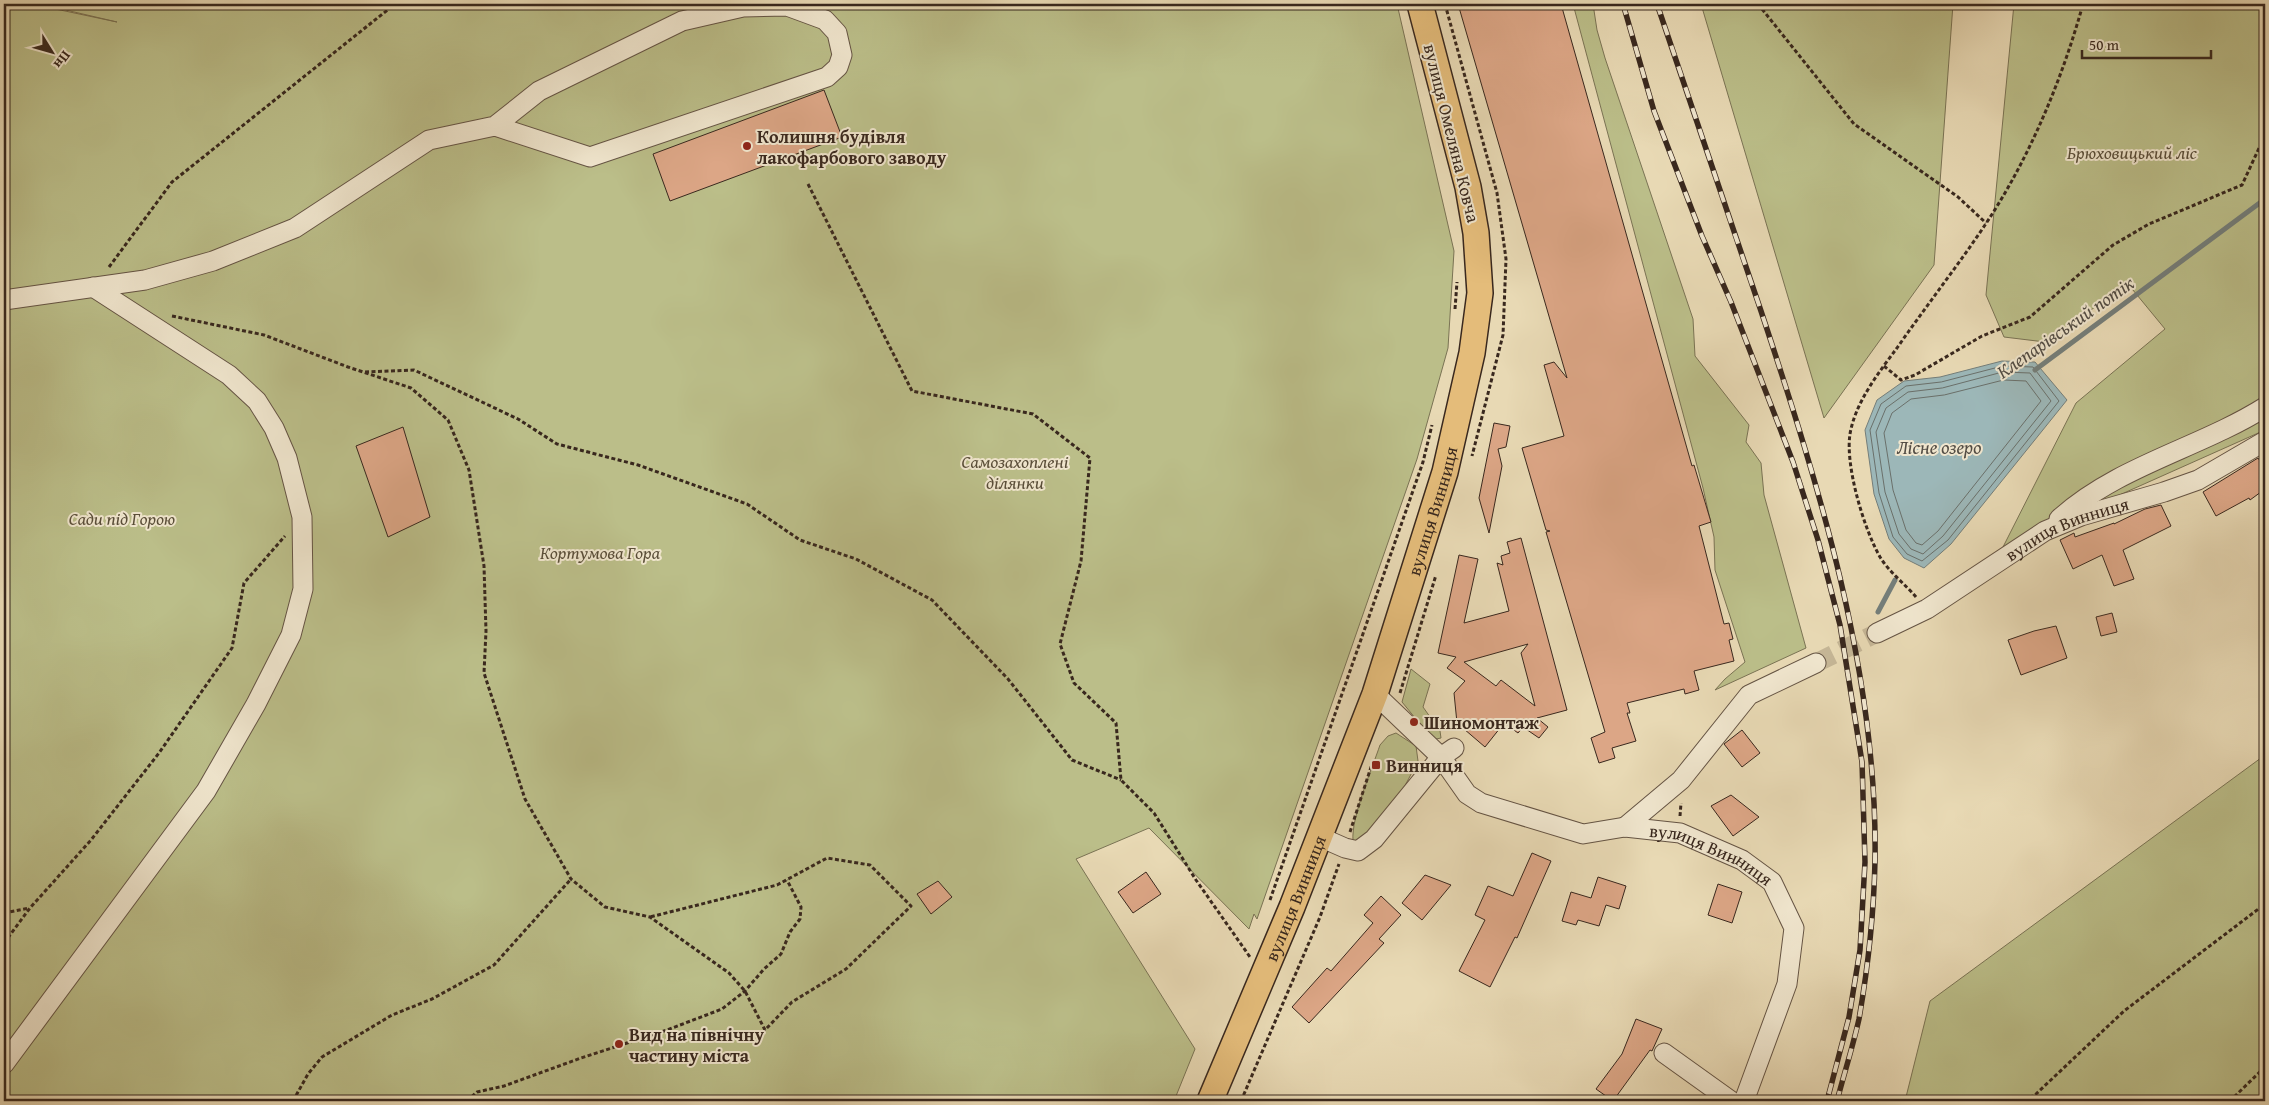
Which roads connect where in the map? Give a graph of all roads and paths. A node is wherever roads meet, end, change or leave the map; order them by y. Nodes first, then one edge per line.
1 (395, 4) edge
2 (1420, 4) edge
3 (1758, 4) edge
4 (2083, 4) edge
5 (495, 126) junction
6 (2265, 141) edge
7 (808, 184) dead end
8 (1986, 223) junction
9 (1457, 281) dead end
10 (94, 287) junction
11 (4, 300) edge
12 (1455, 310) dead end
13 (162, 313) dead end
14 (1472, 353) joint
15 (1884, 366) junction
16 (362, 372) junction
17 (2265, 407) edge
18 (1432, 424) dead end
19 (2265, 440) edge
20 (302, 516) junction
21 (2045, 531) junction
22 (1927, 609) junction
23 (1877, 633) tunnel mouth
24 (1816, 663) tunnel mouth
25 (1375, 694) junction
26 (1447, 752) junction
27 (1375, 755) dead end
28 (1120, 780) junction
29 (1625, 827) junction
30 (1320, 837) junction
31 (1345, 848) junction
32 (571, 879) junction
33 (788, 880) junction
34 (1270, 900) dead end
35 (2265, 904) edge
36 (30, 908) junction
37 (4, 913) edge
38 (650, 917) junction
39 (4, 943) edge
40 (1267, 968) junction
41 (745, 991) junction
42 (1664, 1053) dead end
43 (4, 1064) edge
44 (2265, 1067) edge
45 (293, 1101) edge
46 (467, 1101) edge
47 (1210, 1101) edge
48 (1242, 1101) edge
49 (1731, 1101) edge
50 (1744, 1101) edge
51 (2024, 1101) edge
52 (2222, 1101) edge

1 - 10 path
2 - 14 main road, вулиця Омеляна Ковча
3 - 8 path
4 - 8 path
5 - 5 street
5 - 10 street
6 - 15 path
7 - 28 path
8 - 15 path
9 - 12 path
10 - 11 street
10 - 20 street
13 - 16 path
14 - 25 main road, вулиця Винниця
15 - 22 path
16 - 28 path
16 - 32 path
17 - 21 street
18 - 34 path
19 - 21 street, вулиця Винниця
20 - 36 path
20 - 43 street
21 - 22 street, вулиця Винниця
22 - 23 street, вулиця Винниця
24 - 29 street, вулиця Винниця
25 - 26 street, вулиця Винниця
25 - 30 main road, вулиця Винниця
26 - 29 street, вулиця Винниця
26 - 31 street
27 - 31 path
28 - 40 path
29 - 50 street, вулиця Винниця
30 - 31 street
30 - 40 main road, вулиця Винниця
31 - 48 path
32 - 38 path
32 - 45 path
33 - 38 path
33 - 41 path
33 - 41 path
35 - 51 path
36 - 37 path
36 - 39 path
38 - 41 path
40 - 47 main road, вулиця Винниця
41 - 46 path
42 - 49 street
44 - 52 path

